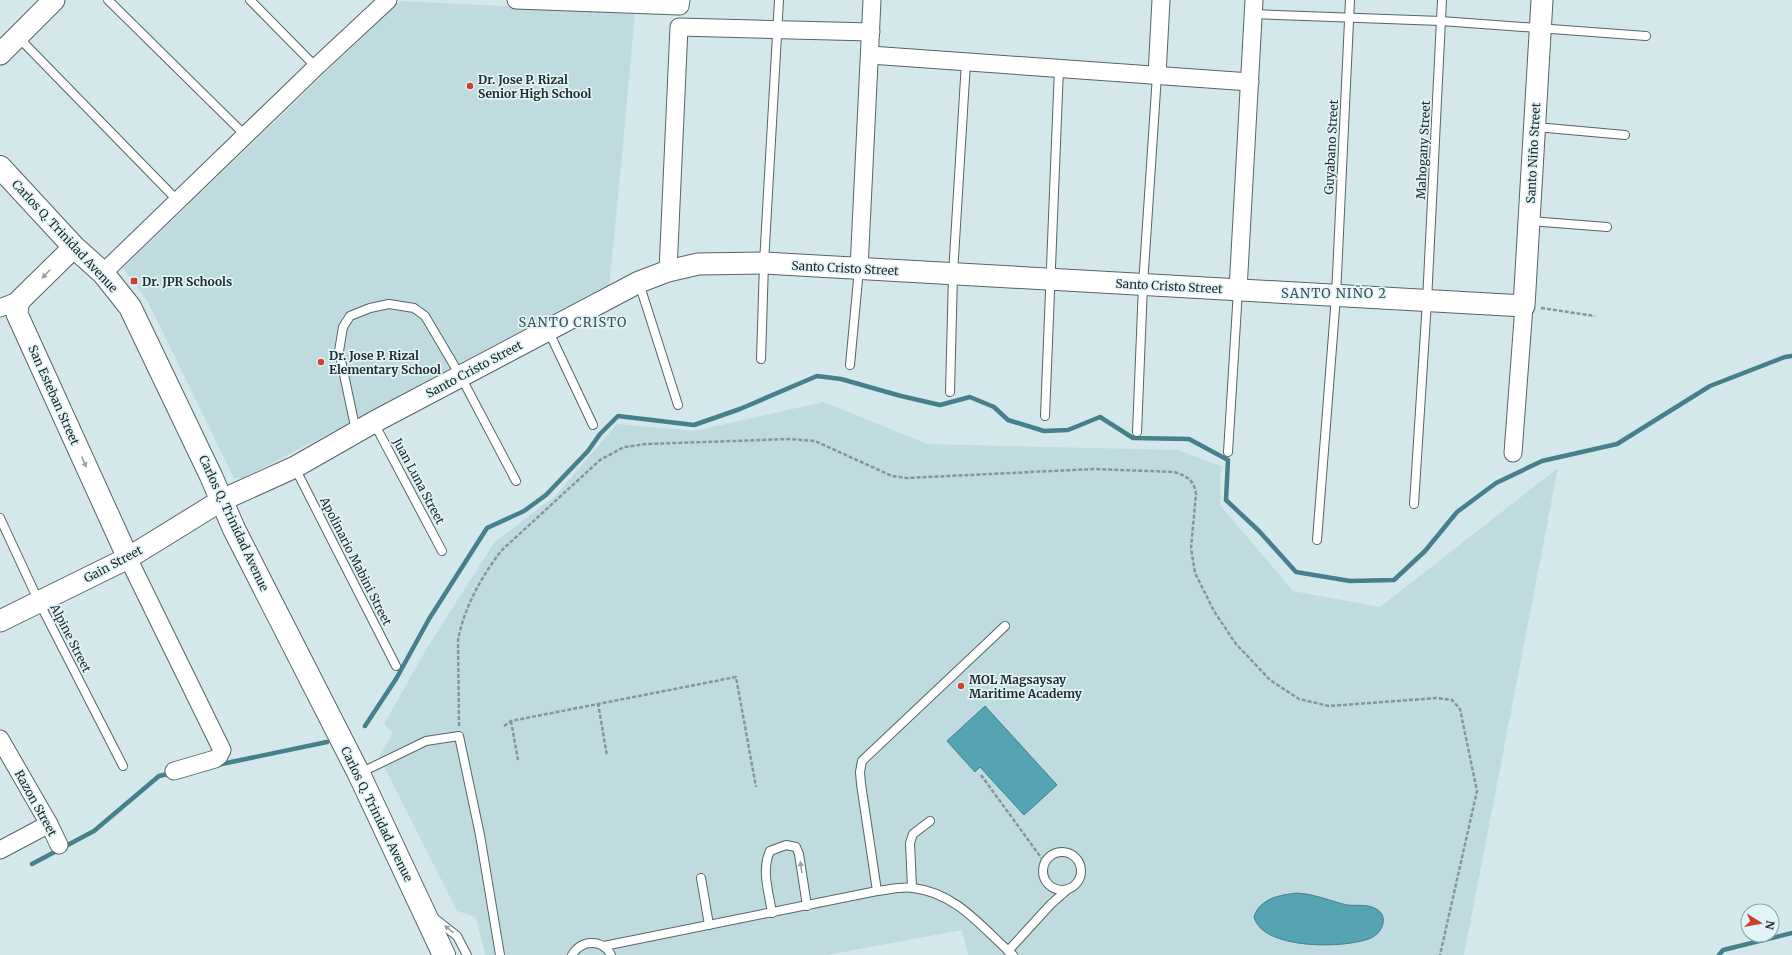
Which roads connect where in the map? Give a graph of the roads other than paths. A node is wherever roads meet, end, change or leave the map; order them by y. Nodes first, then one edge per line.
1 (54, 0) edge
2 (108, 0) edge
3 (250, 0) edge
4 (516, 0) edge
5 (681, 0) edge
6 (779, 0) edge
7 (872, 0) edge
8 (1161, 0) edge
9 (1350, 0) edge
10 (1442, 0) edge
11 (1542, 0) edge
12 (384, 1) edge
13 (590, 1) edge
14 (1254, 7) edge
15 (1349, 17) junction
16 (1441, 21) junction
17 (1541, 28) junction
18 (778, 30) junction
19 (871, 32) junction
20 (17, 36) junction
21 (1646, 36) dead end
22 (0, 54) edge
23 (870, 55) junction
24 (966, 62) junction
25 (316, 67) junction
26 (1059, 68) junction
27 (1157, 75) junction
28 (1250, 82) junction
29 (1535, 127) junction
30 (1625, 135) dead end
31 (246, 136) junction
32 (2, 174) edge
33 (178, 201) junction
34 (1529, 221) junction
35 (1607, 227) dead end
36 (74, 246) junction
37 (764, 263) junction
38 (859, 269) junction
39 (668, 271) junction
40 (103, 273) junction
41 (953, 274) junction
42 (1050, 279) junction
43 (639, 282) junction
44 (1143, 285) junction
45 (1238, 290) junction
46 (1336, 296) junction
47 (20, 300) junction
48 (1427, 301) junction
49 (1524, 306) junction
50 (0, 308) edge
51 (548, 330) junction
52 (761, 359) dead end
53 (850, 365) dead end
54 (461, 377) junction
55 (950, 392) dead end
56 (678, 405) dead end
57 (1045, 416) dead end
58 (374, 422) junction
59 (593, 425) dead end
60 (1137, 432) dead end
61 (357, 433) junction
62 (1228, 452) dead end
63 (1513, 453) dead end
64 (295, 468) junction
65 (516, 481) dead end
66 (222, 500) junction
67 (1414, 504) dead end
68 (0, 518) edge
69 (1317, 540) dead end
70 (442, 551) dead end
71 (128, 558) junction
72 (39, 602) junction
73 (0, 621) edge
74 (1005, 626) dead end
75 (396, 666) dead end
76 (0, 739) edge
77 (123, 766) dead end
78 (174, 771) dead end
79 (359, 774) junction
80 (930, 821) dead end
81 (49, 824) junction
82 (59, 845) dead end
83 (0, 850) edge
84 (701, 878) dead end
85 (1050, 886) junction
86 (912, 887) junction
87 (1068, 889) junction
88 (877, 891) junction
89 (1050, 904) junction
90 (806, 906) junction
91 (423, 910) junction
92 (772, 913) junction
93 (709, 925) junction
94 (604, 946) junction
95 (1010, 953) edge
96 (444, 955) edge
97 (467, 955) edge
98 (500, 955) edge
99 (572, 955) edge
100 (611, 955) edge

1 - 20 street
2 - 31 lane
3 - 25 lane
4 - 13 street
5 - 13 street
6 - 18 lane
7 - 19 street
8 - 27 street
9 - 15 lane, Guyabano Street
10 - 16 lane, Mahogany Street
11 - 17 street, Santo Niño Street
12 - 25 street
14 - 15 lane
14 - 28 street
15 - 16 lane
15 - 46 lane, Guyabano Street
16 - 17 lane
16 - 48 lane, Mahogany Street
17 - 21 lane
17 - 29 street, Santo Niño Street
18 - 19 street
18 - 37 lane
18 - 39 street
19 - 23 street
20 - 22 street
20 - 33 lane
23 - 24 street
23 - 38 street
24 - 26 street
24 - 41 lane
25 - 31 street
26 - 27 street
26 - 42 lane
27 - 28 street
27 - 44 lane
28 - 45 street
29 - 30 lane
29 - 34 street, Santo Niño Street
31 - 33 street
32 - 36 main road, Carlos Q. Trinidad Avenue
33 - 40 street
34 - 35 lane
34 - 49 street, Santo Niño Street
36 - 40 main road, Carlos Q. Trinidad Avenue
36 -> 47 street
37 - 38 street, Santo Cristo Street
37 - 39 street, Santo Cristo Street
37 - 52 lane
38 - 41 street, Santo Cristo Street
38 - 53 lane
39 - 43 street, Santo Cristo Street
40 - 66 main road, Carlos Q. Trinidad Avenue
41 - 42 street, Santo Cristo Street
41 - 55 lane
42 - 44 street, Santo Cristo Street
42 - 57 lane
43 - 51 street, Santo Cristo Street
43 - 56 lane
44 - 45 street, Santo Cristo Street
44 - 60 lane
45 - 46 street, Santo Cristo Street
45 - 62 lane
46 - 48 street, Santo Cristo Street
46 - 69 lane, Guyabano Street
47 - 50 street
47 -> 71 street, San Esteban Street
48 - 49 street, Santo Cristo Street
48 - 67 lane, Mahogany Street
49 - 63 street
51 - 54 street, Santo Cristo Street
51 - 59 lane
54 - 58 street, Santo Cristo Street
54 - 61 lane
54 - 65 lane
58 - 61 street, Santo Cristo Street
58 - 70 lane, Juan Luna Street
61 - 64 street, Santo Cristo Street
64 - 66 street, Santo Cristo Street
64 - 75 lane, Apolinario Mabini Street
66 - 71 street, Gain Street
66 - 79 main road, Carlos Q. Trinidad Avenue
68 - 72 lane, Alpine Street
71 - 72 street, Gain Street
71 - 78 street
72 - 73 street, Gain Street
72 - 77 lane, Alpine Street
74 - 88 lane
76 - 81 street, Razon Street
79 - 91 main road, Carlos Q. Trinidad Avenue
79 - 98 lane
80 - 86 lane
81 - 82 street, Razon Street
81 - 83 street
84 - 93 lane
85 - 87 lane
85 - 87 lane
85 - 89 lane
86 - 88 lane
86 - 95 lane
87 - 89 lane
88 - 90 lane
89 - 95 lane
90 - 92 lane
90 -> 92 lane
91 - 96 main road, Carlos Q. Trinidad Avenue
97 -> 91 lane, Carlos Q. Trinidad Avenue
92 - 93 lane
93 - 94 lane
94 - 99 lane
94 - 100 lane

